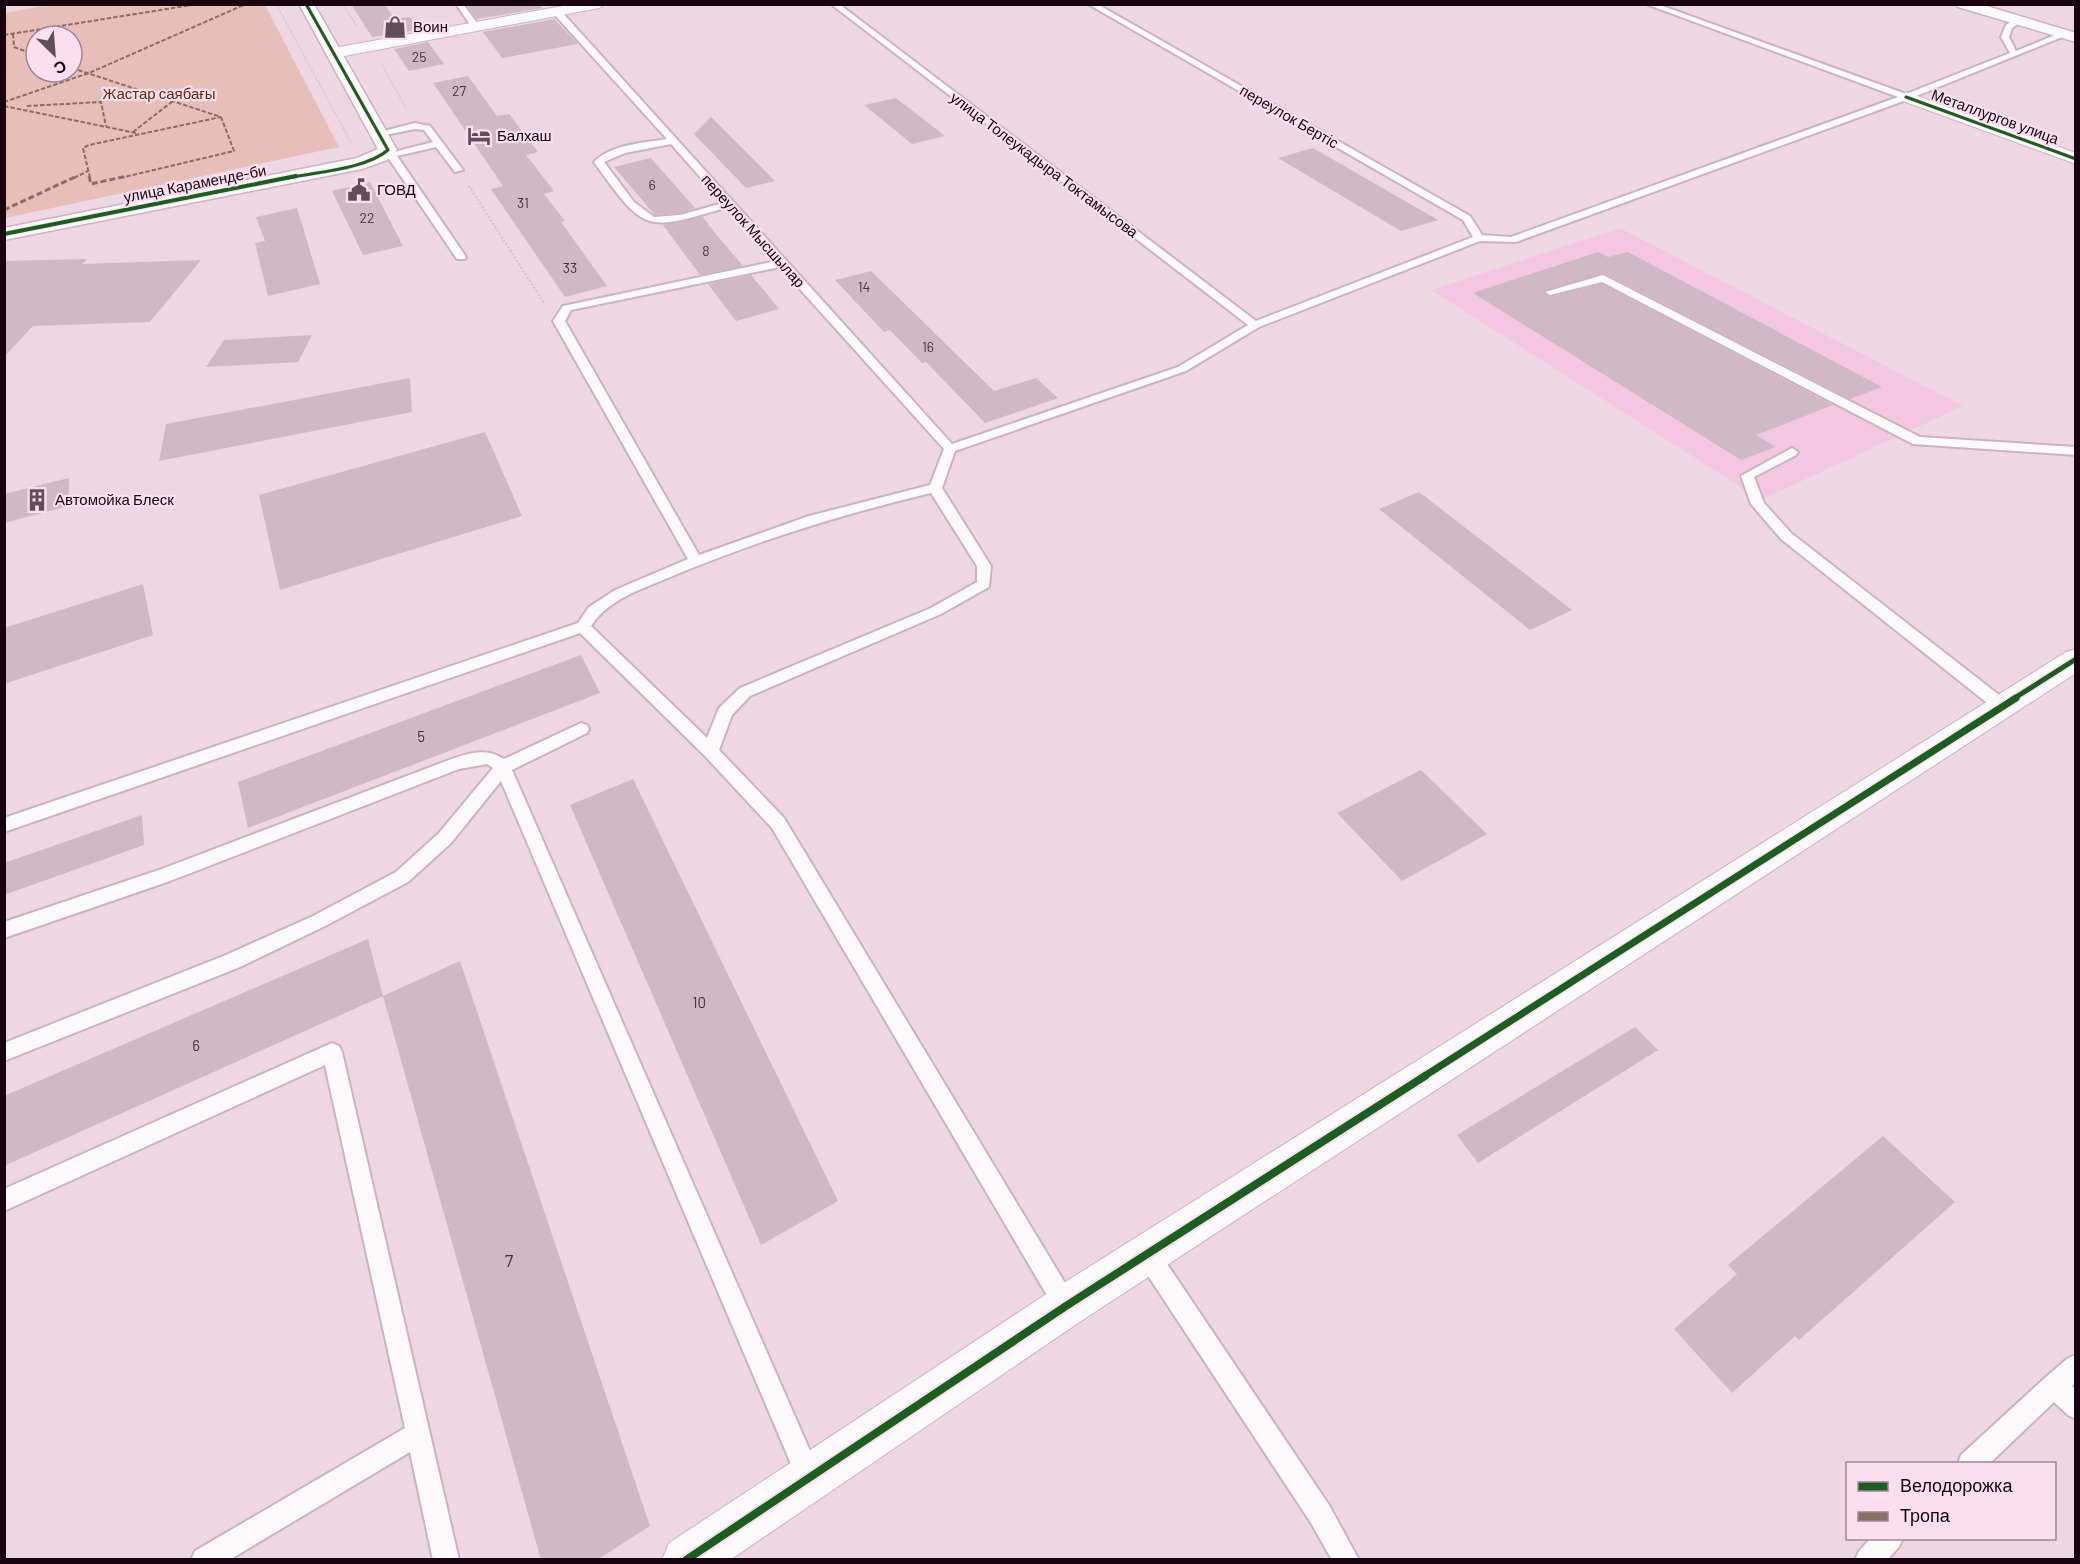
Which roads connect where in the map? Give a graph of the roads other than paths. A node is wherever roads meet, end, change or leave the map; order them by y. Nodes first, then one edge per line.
1 (306, 4) edge
2 (417, 4) edge
3 (425, 4) edge
4 (459, 4) edge
5 (599, 4) edge
6 (834, 4) edge
7 (1090, 4) edge
8 (1648, 4) edge
9 (1963, 4) edge
10 (557, 12) junction
11 (2018, 21) junction
12 (476, 27) junction
13 (2068, 33) edge
14 (334, 53) junction
15 (2014, 54) junction
16 (1906, 97) junction
17 (384, 141) junction
18 (673, 141) junction
19 (438, 144) junction
20 (2076, 159) edge
21 (458, 170) road end
22 (729, 204) junction
23 (4, 234) edge
24 (1479, 238) junction
25 (461, 257) dead end
26 (783, 263) junction
27 (1550, 292) dead end
28 (1254, 325) junction
29 (950, 449) junction
30 (2076, 451) edge
31 (1792, 452) dead end
32 (935, 488) junction
33 (696, 561) junction
34 (583, 627) junction
35 (2076, 659) edge
36 (2002, 706) junction
37 (581, 729) dead end
38 (710, 751) junction
39 (503, 767) junction
40 (4, 825) edge
41 (4, 930) edge
42 (4, 1052) edge
43 (4, 1200) edge
44 (1147, 1254) junction
45 (1066, 1306) junction
46 (2076, 1365) edge
47 (2054, 1385) junction
48 (2076, 1407) edge
49 (418, 1434) junction
50 (1972, 1462) edge
51 (809, 1477) junction
52 (1889, 1540) edge
53 (204, 1560) edge
54 (446, 1560) edge
55 (686, 1560) edge
56 (1346, 1560) edge
57 (1868, 1560) edge

1 - 14 street
2 - 3 lane
4 - 12 lane
5 - 10 street
6 - 28 lane, улица Толеукадыра Токтамысова
7 - 24 lane, переулок Бертіс
8 - 16 lane
9 - 11 street
10 - 12 street
10 - 18 lane, переулок Мысшылар
11 - 13 street
11 - 15 lane
12 - 14 street
13 - 15 lane
14 - 17 street
15 - 16 lane
16 - 20 street, Металлургов улица
16 - 24 lane
17 - 19 lane
17 - 19 lane
17 - 23 street, улица Караменде-би
17 - 25 lane
18 - 22 lane, переулок Мысшылар
18 - 22 lane
19 - 21 lane
22 - 26 lane, переулок Мысшылар
24 - 28 lane
26 - 29 lane, переулок Мысшылар
26 - 33 lane
27 - 30 lane
28 - 29 lane
29 - 32 lane
31 - 36 lane
32 - 33 lane
32 - 38 lane
33 - 34 lane
34 - 38 lane
34 - 40 lane
35 - 36 street
36 - 44 street
37 - 39 lane
38 - 45 lane
39 - 41 lane
39 - 42 lane
39 - 51 lane
43 - 49 lane
44 - 45 street
44 - 56 lane
45 - 51 street
46 - 47 lane
47 - 48 lane
47 - 50 lane
49 - 53 lane
49 - 54 lane
51 - 55 street
52 - 57 lane

